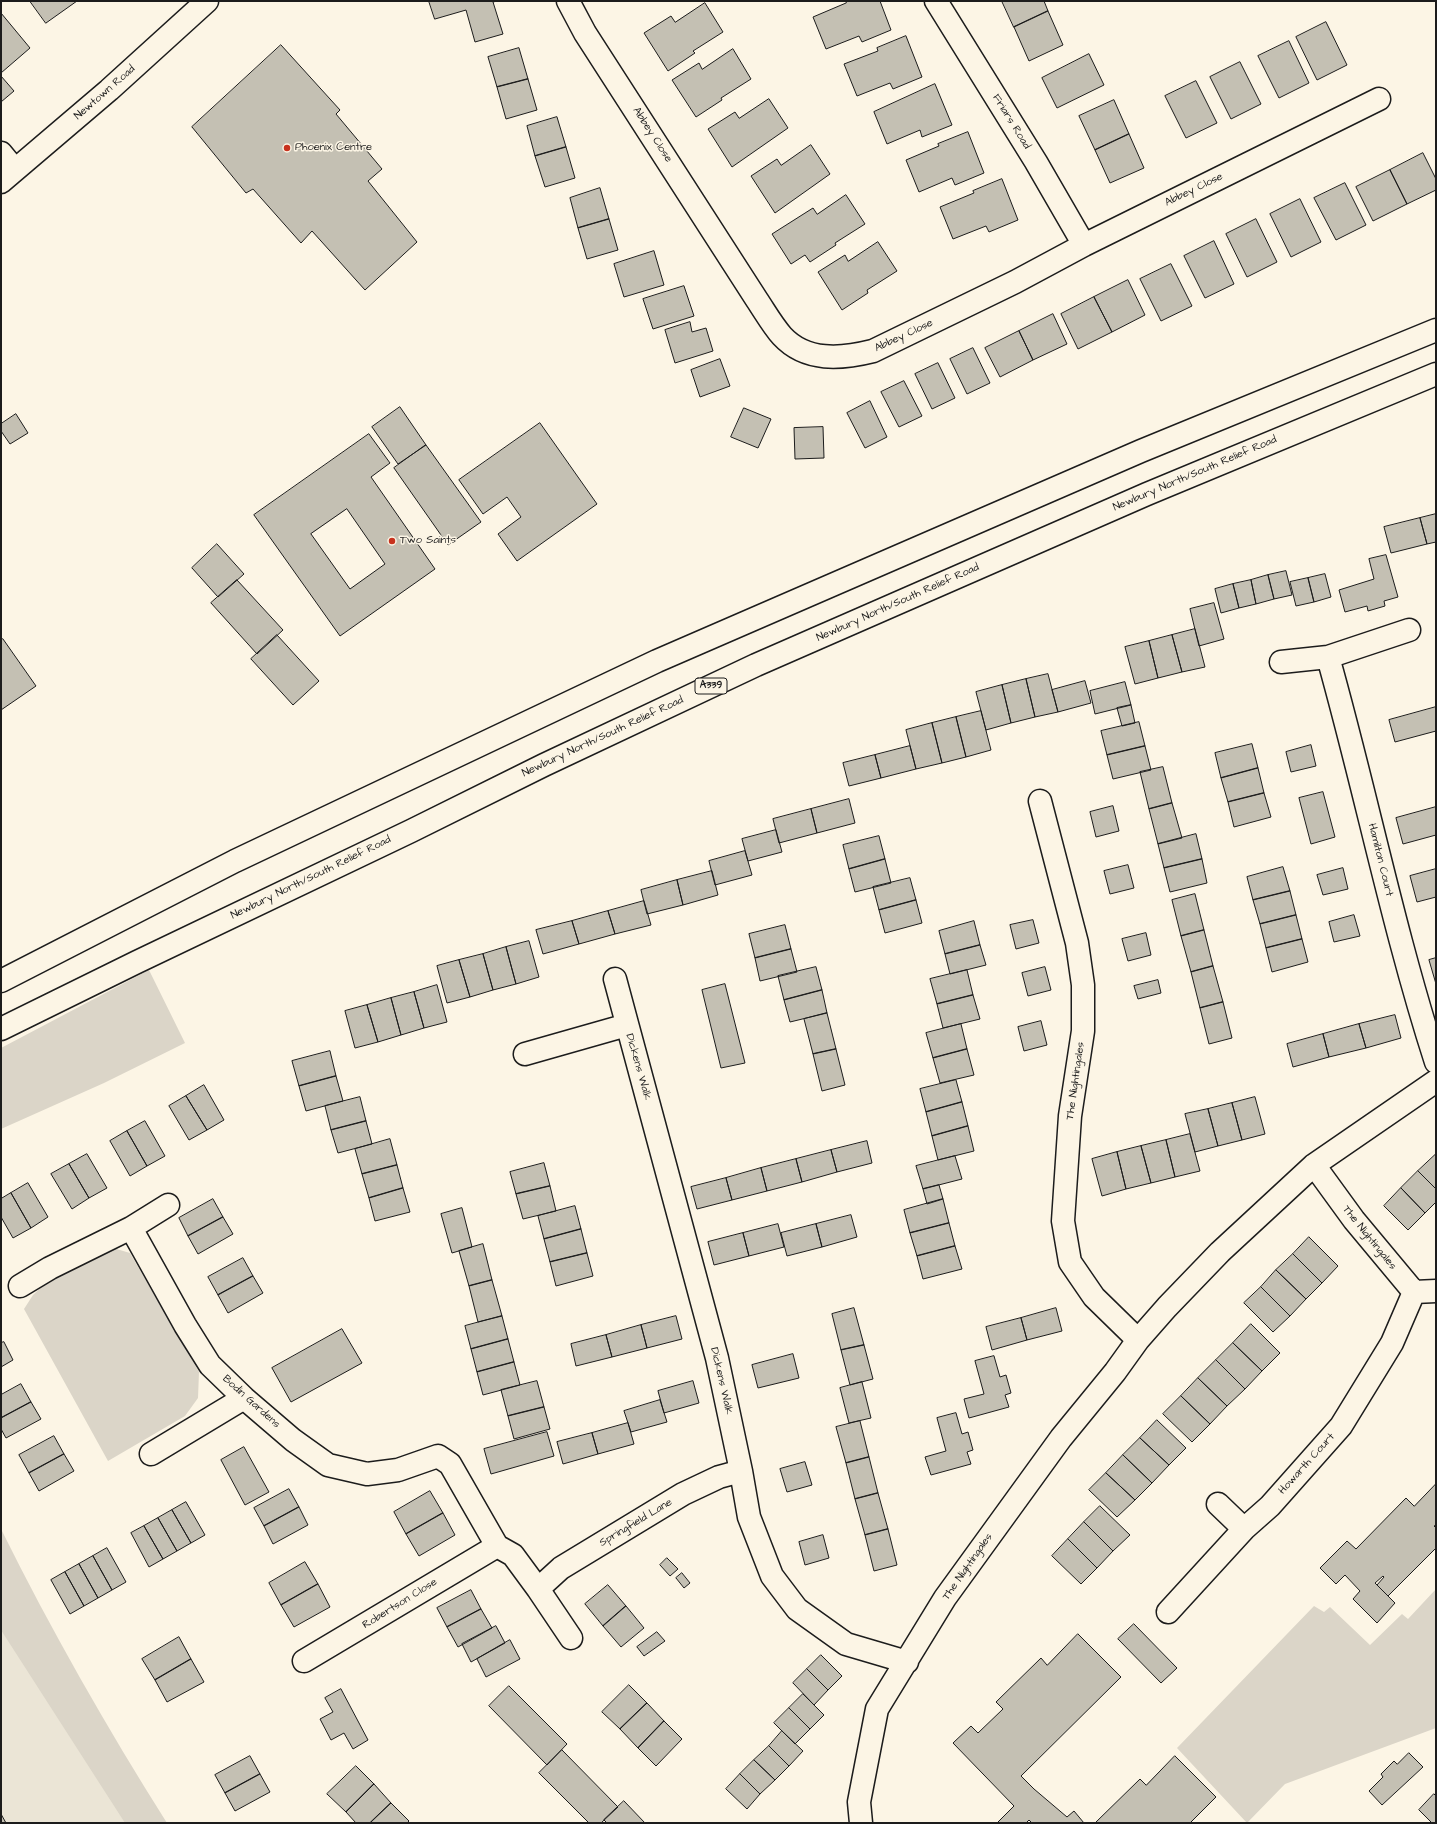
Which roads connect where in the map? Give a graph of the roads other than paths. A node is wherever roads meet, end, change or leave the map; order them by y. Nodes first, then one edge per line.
1 (208, 1) edge
2 (568, 1) edge
3 (936, 1) edge
4 (1379, 99) dead end
5 (1, 153) edge
6 (8, 176) edge
7 (1084, 245) junction
8 (1436, 330) edge
9 (1436, 374) edge
10 (1409, 630) dead end
11 (1328, 657) junction
12 (1281, 662) dead end
13 (1040, 801) dead end
14 (614, 979) dead end
15 (1, 981) edge
16 (627, 1025) junction
17 (1, 1029) edge
18 (525, 1054) dead end
19 (1436, 1062) edge
20 (1436, 1081) edge
21 (1314, 1164) junction
22 (168, 1205) dead end
23 (131, 1228) junction
24 (20, 1286) dead end
25 (1436, 1290) edge
26 (1414, 1292) junction
27 (1138, 1340) junction
28 (244, 1398) junction
29 (151, 1454) dead end
30 (741, 1472) junction
31 (1218, 1504) dead end
32 (1244, 1529) junction
33 (497, 1546) junction
34 (538, 1589) junction
35 (1168, 1612) dead end
36 (571, 1638) dead end
37 (304, 1661) dead end
38 (907, 1662) junction
39 (861, 1823) edge

1 - 6 main road, Newtown Road
2 - 7 main road, Abbey Close
3 - 7 main road, Friars Road
4 - 7 main road, Abbey Close
5 - 6 main road
8 - 15 main road
9 - 17 main road, Newbury North/South Relief Road / A339
10 - 11 main road
11 - 12 main road
11 - 19 main road, Hamilton Court
13 - 27 main road, The Nightingales
14 - 16 main road, Dickens Walk
16 - 18 main road, Dickens Walk
16 - 30 main road, Dickens Walk
20 - 21 main road, The Nightingales
21 - 26 main road, The Nightingales
21 - 27 main road, The Nightingales
22 - 23 main road
23 - 24 main road
23 - 28 main road, Bodin Gardens
25 - 26 main road
26 - 32 main road, Howarth Court
27 - 38 main road, The Nightingales
28 - 29 main road
28 - 33 main road, Bodin Gardens
30 - 34 main road, Springfield Lane
30 - 38 main road, Dickens Walk
31 - 32 main road
32 - 35 main road, Howarth Court
33 - 34 main road
33 - 37 main road, Robertson Close
34 - 36 main road
38 - 39 main road, The Nightingales

